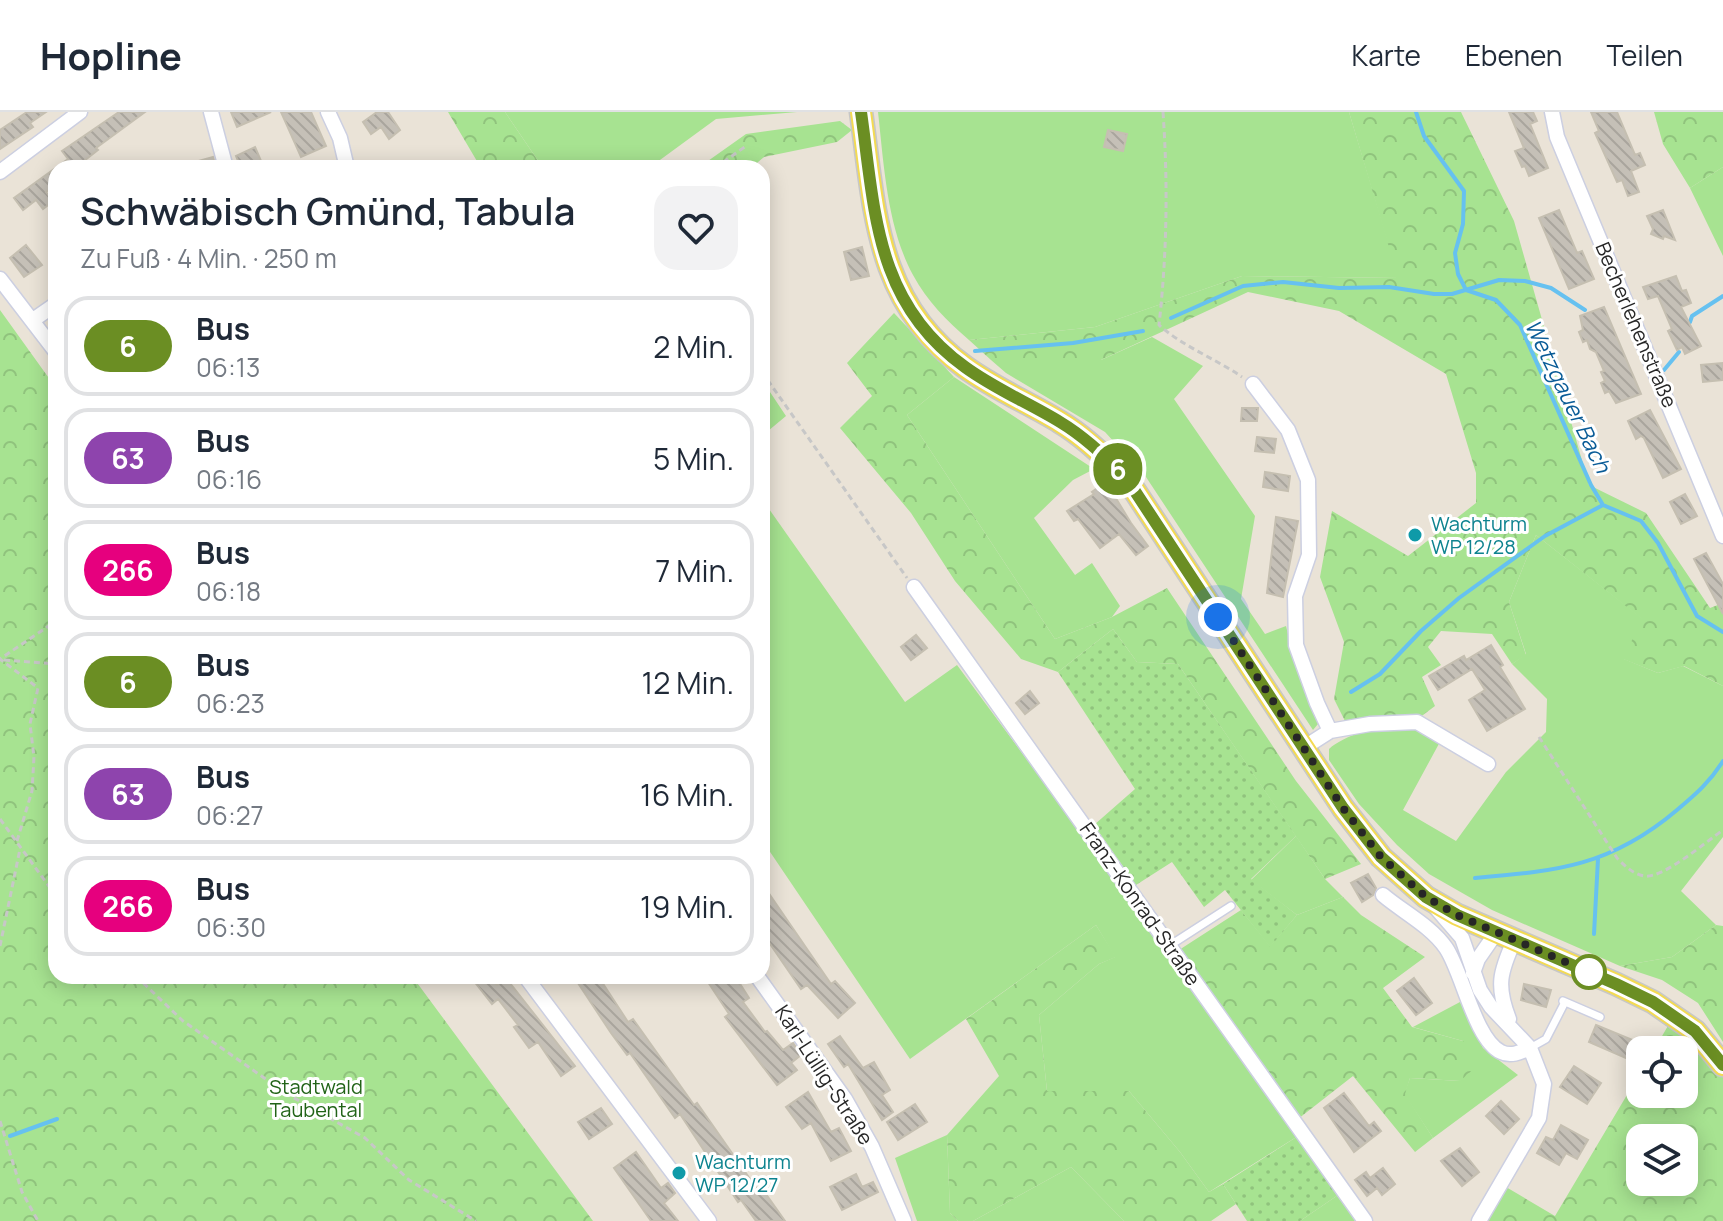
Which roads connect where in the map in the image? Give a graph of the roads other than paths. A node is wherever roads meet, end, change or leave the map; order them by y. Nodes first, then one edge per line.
1 (80, 112) edge
2 (211, 112) edge
3 (328, 112) edge
4 (861, 112) edge
5 (1552, 112) edge
6 (224, 160) edge
7 (345, 160) edge
8 (0, 172) edge
9 (0, 279) edge
10 (48, 310) edge
11 (33, 320) junction
12 (48, 341) edge
13 (1253, 384) road end
14 (1723, 536) edge
15 (914, 587) road end
16 (1330, 731) junction
17 (1305, 747) junction
18 (1488, 764) dead end
19 (1383, 895) dead end
20 (1426, 897) junction
21 (1231, 906) dead end
22 (1505, 937) junction
23 (1169, 946) junction
24 (1473, 973) junction
25 (531, 984) edge
26 (763, 984) edge
27 (1600, 1017) dead end
28 (1512, 1027) junction
29 (1530, 1048) junction
30 (1723, 1065) edge
31 (709, 1221) edge
32 (904, 1221) edge
33 (1365, 1221) edge
34 (1479, 1221) edge

1 - 8 street
2 - 6 street
3 - 7 street
4 - 17 main road
5 - 14 street, Becherlehenstraße
9 - 11 street
10 - 11 street
11 - 12 street
13 - 16 street
15 - 23 street, Franz-Konrad-Straße
16 - 17 street
16 - 18 street
17 - 20 main road
19 - 29 street
20 - 22 main road
20 - 24 street
21 - 23 lane
22 - 24 street
22 - 28 street
22 - 30 main road
23 - 33 street, Franz-Konrad-Straße
24 - 28 street
25 - 31 street
26 - 32 street, Karl-Lüllig-Straße
27 - 29 lane
28 - 29 street
29 - 34 street

